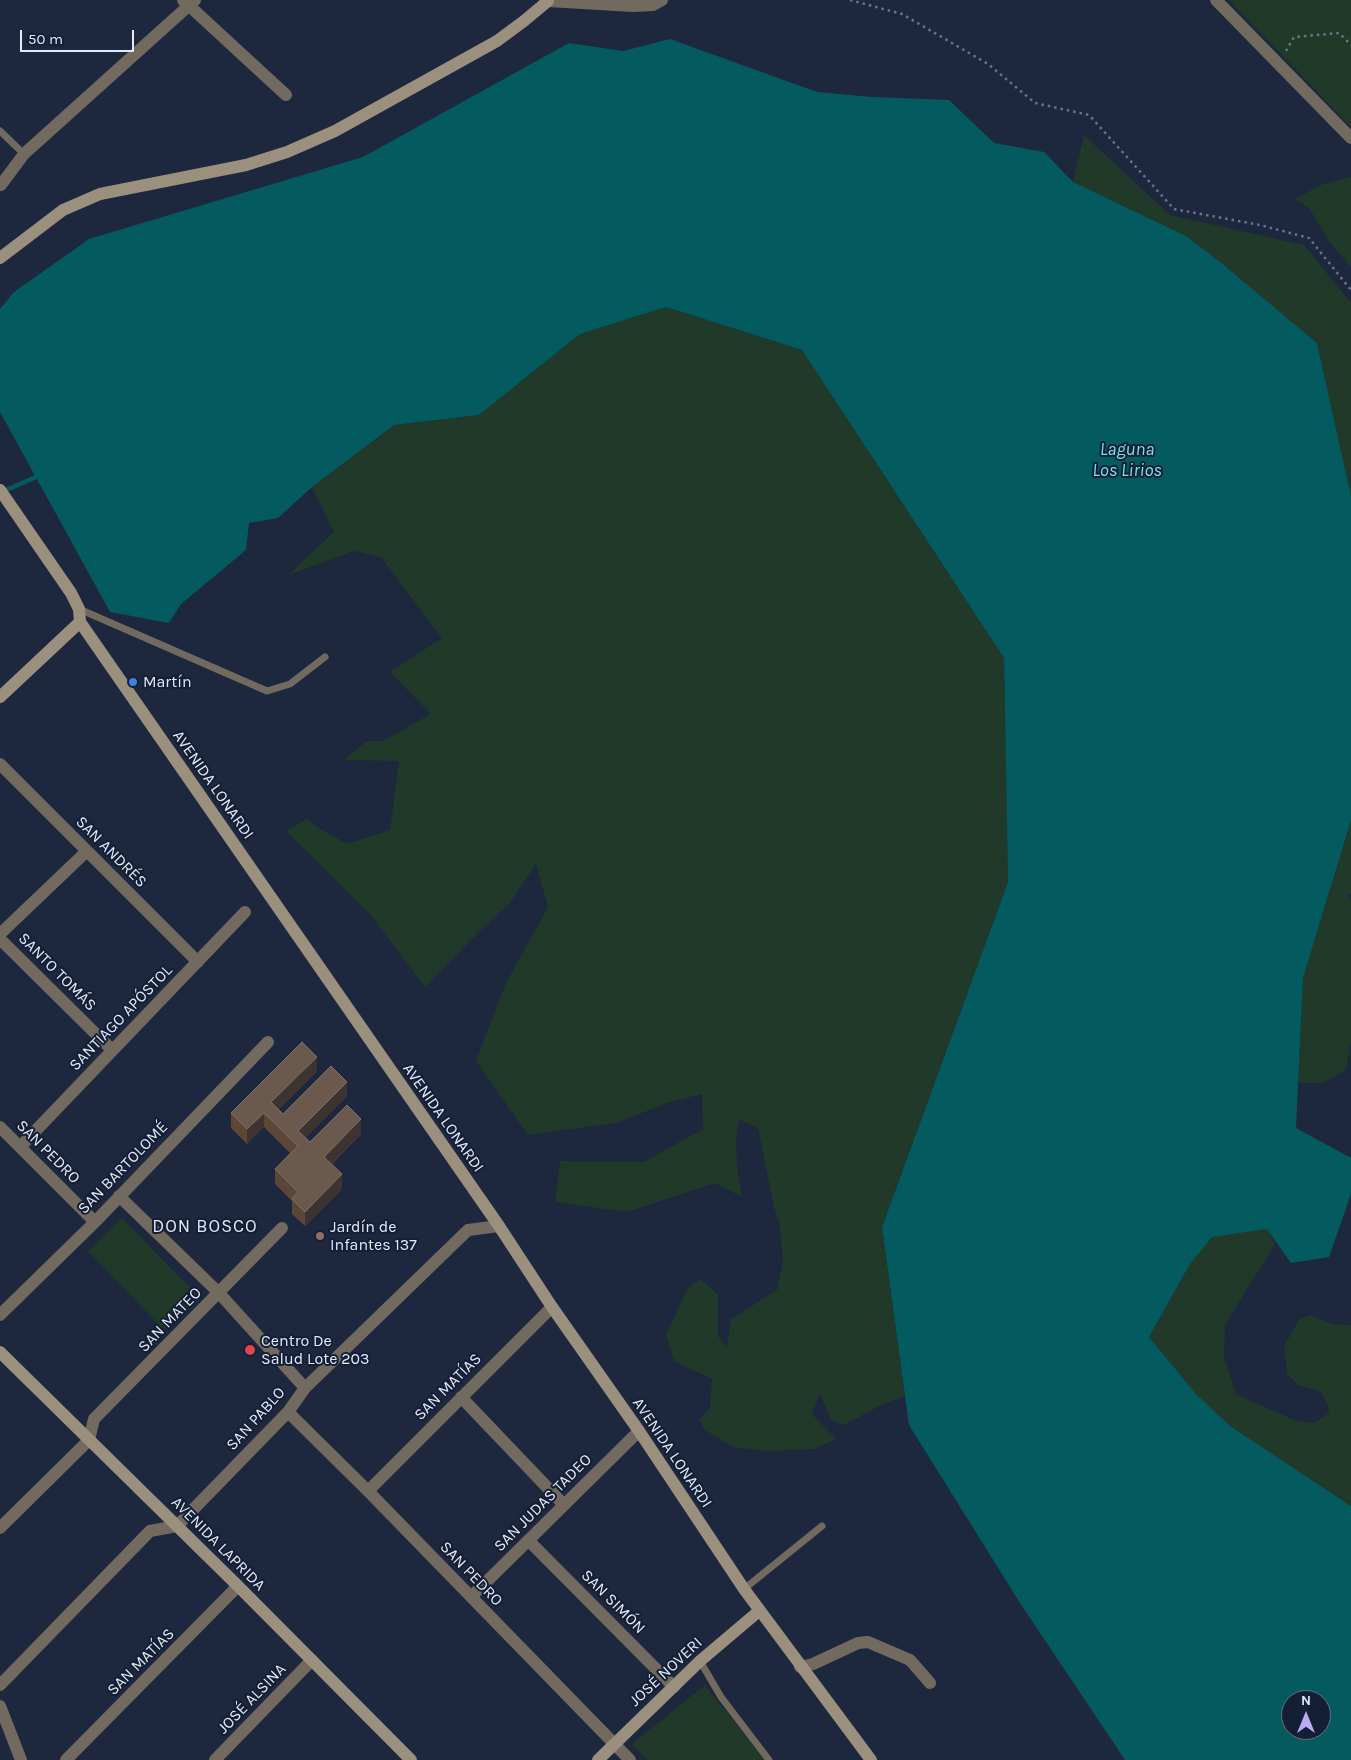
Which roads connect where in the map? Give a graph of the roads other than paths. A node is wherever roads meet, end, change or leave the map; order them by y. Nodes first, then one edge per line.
1 (548, 0) edge
2 (662, 0) edge
3 (1216, 0) edge
4 (189, 2) edge
5 (286, 95) dead end
6 (0, 131) edge
7 (1351, 138) edge
8 (24, 154) junction
9 (1, 184) edge
10 (0, 258) edge
11 (0, 490) edge
12 (80, 615) junction
13 (325, 658) dead end
14 (0, 697) edge
15 (0, 764) edge
16 (87, 851) junction
17 (245, 912) dead end
18 (0, 934) edge
19 (0, 938) edge
20 (198, 962) junction
21 (268, 1042) dead end
22 (112, 1050) junction
23 (0, 1127) edge
24 (20, 1147) junction
25 (119, 1196) junction
26 (95, 1222) junction
27 (499, 1226) junction
28 (282, 1228) dead end
29 (219, 1293) junction
30 (552, 1307) junction
31 (0, 1315) edge
32 (1, 1354) edge
33 (305, 1388) junction
34 (461, 1397) junction
35 (288, 1412) junction
36 (639, 1431) junction
37 (90, 1440) junction
38 (368, 1491) junction
39 (564, 1505) junction
40 (177, 1526) junction
41 (822, 1526) dead end
42 (0, 1528) edge
43 (529, 1540) junction
44 (238, 1586) junction
45 (744, 1589) junction
46 (471, 1598) junction
47 (759, 1611) junction
48 (312, 1660) junction
49 (700, 1661) junction
50 (800, 1667) junction
51 (930, 1682) dead end
52 (0, 1685) edge
53 (674, 1687) junction
54 (0, 1706) edge
55 (614, 1743) junction
56 (219, 1759) edge
57 (20, 1760) edge
58 (66, 1760) edge
59 (411, 1760) edge
60 (598, 1760) edge
61 (630, 1760) edge
62 (769, 1760) edge
63 (871, 1760) edge

1 - 2 street
1 - 10 street
3 - 7 street
4 - 5 street
4 - 8 street
6 - 8 lane
8 - 9 street
11 - 12 street, AVENIDA LONARDI
12 - 13 lane
12 - 14 street
12 - 27 street, AVENIDA LONARDI
15 - 16 street, SAN ANDRÉS
16 - 18 street
16 - 20 street, SAN ANDRÉS
17 - 20 street, SANTIAGO APÓSTOL
19 - 22 street, SANTO TOMÁS
20 - 22 street, SANTIAGO APÓSTOL
21 - 25 street, SAN BARTOLOMÉ
22 - 24 street, SANTIAGO APÓSTOL
23 - 24 street, SAN PEDRO
24 - 26 street, SAN PEDRO
25 - 26 street, SAN BARTOLOMÉ
25 - 29 street
26 - 31 street, SAN BARTOLOMÉ
27 - 30 street, AVENIDA LONARDI
27 - 33 street, SAN PABLO
28 - 29 street, SAN MATEO
29 - 33 street
29 - 37 street, SAN MATEO
30 - 34 street, SAN MATÍAS
30 - 36 street, AVENIDA LONARDI
32 - 37 street, AVENIDA LAPRIDA
33 - 35 street, SAN PABLO
34 - 38 street, SAN MATÍAS
34 - 39 street
35 - 38 street, SAN PEDRO
35 - 40 street, SAN PABLO
36 - 39 street, SAN JUDAS TADEO
36 - 45 street, AVENIDA LONARDI
37 - 40 street, AVENIDA LAPRIDA
37 - 42 street
38 - 46 street, SAN PEDRO
39 - 43 street, SAN JUDAS TADEO
40 - 44 street, AVENIDA LAPRIDA
40 - 52 street
41 - 45 lane
43 - 46 street, SAN JUDAS TADEO
43 - 53 street, SAN SIMÓN
44 - 48 street, AVENIDA LAPRIDA
44 - 58 street, SAN MATÍAS
45 - 47 street, AVENIDA LONARDI
46 - 55 street, SAN PEDRO
47 - 49 street, JOSÉ NOVERI
47 - 50 street, AVENIDA LONARDI
48 - 56 street, JOSÉ ALSINA
48 - 59 street, AVENIDA LAPRIDA
49 - 53 street, JOSÉ NOVERI
49 - 62 lane
50 - 51 street
50 - 63 street, AVENIDA LONARDI
53 - 55 street, JOSÉ NOVERI
54 - 57 street
55 - 60 street, JOSÉ NOVERI
55 - 61 street, SAN PEDRO

